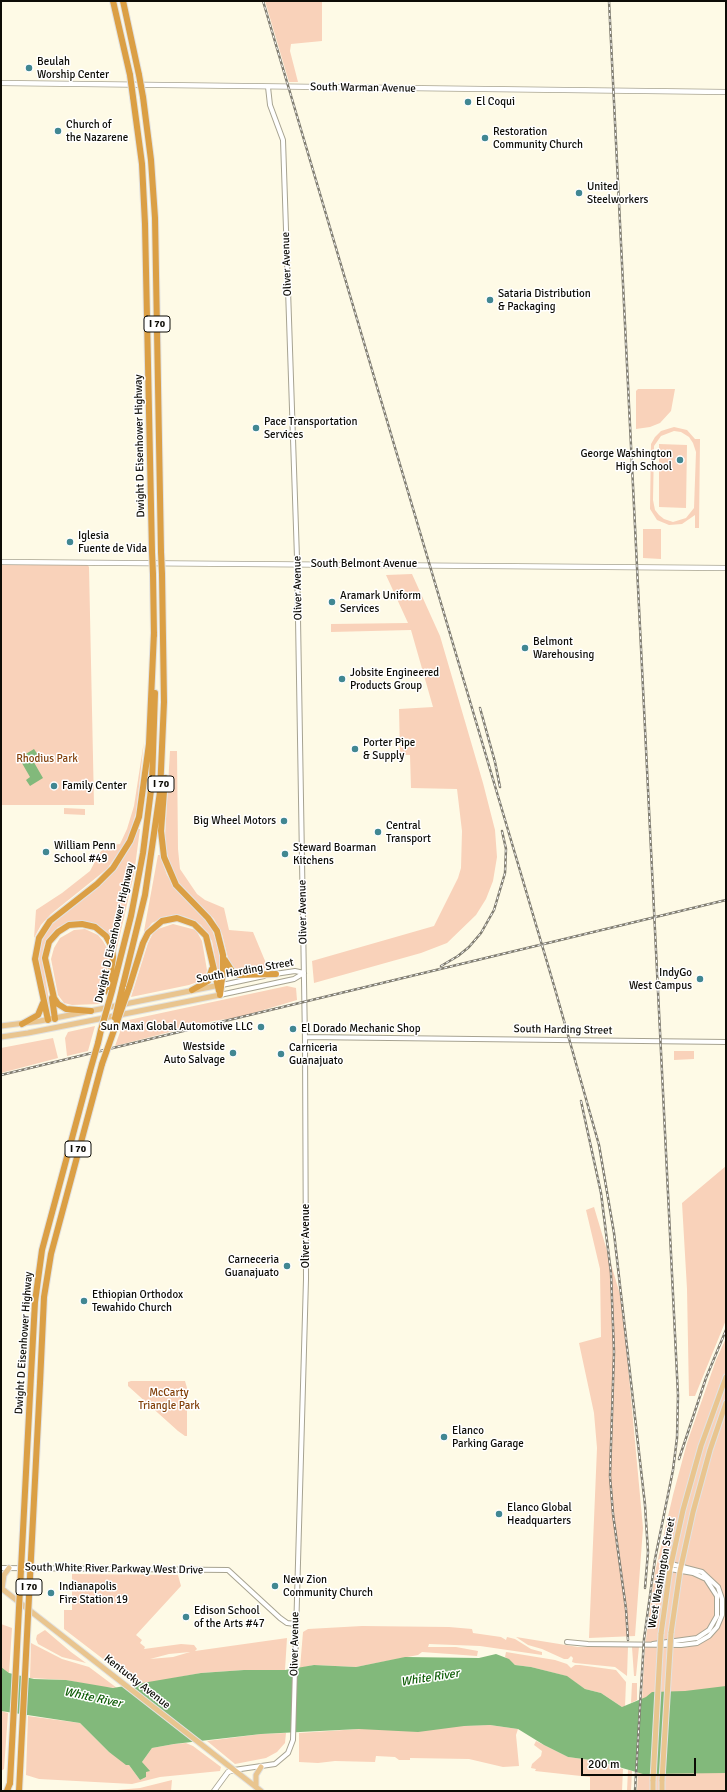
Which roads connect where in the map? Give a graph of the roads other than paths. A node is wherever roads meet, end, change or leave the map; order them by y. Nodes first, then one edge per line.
1 (113, 1) edge
2 (123, 1) edge
3 (1, 82) edge
4 (268, 87) junction
5 (726, 92) edge
6 (1, 562) edge
7 (297, 564) junction
8 (726, 568) edge
9 (154, 632) junction
10 (164, 727) junction
11 (223, 955) junction
12 (213, 963) junction
13 (304, 973) junction
14 (276, 974) junction
15 (220, 985) junction
16 (192, 990) junction
17 (110, 992) junction
18 (52, 993) junction
19 (220, 995) junction
20 (43, 999) junction
21 (91, 1011) junction
22 (54, 1018) junction
23 (48, 1020) junction
24 (22, 1024) junction
25 (1, 1026) edge
26 (56, 1028) junction
27 (1, 1037) edge
28 (305, 1037) junction
29 (726, 1042) edge
30 (101, 1067) junction
31 (726, 1377) edge
32 (726, 1403) edge
33 (671, 1566) junction
34 (1, 1568) edge
35 (9, 1568) junction
36 (681, 1568) junction
37 (2, 1588) edge
38 (295, 1624) junction
39 (566, 1642) dead end
40 (22, 1741) junction
41 (261, 1767) junction
42 (234, 1770) junction
43 (256, 1787) junction
44 (8, 1791) edge
45 (19, 1791) edge
46 (22, 1791) edge
47 (214, 1791) edge
48 (261, 1791) edge
49 (653, 1791) edge
50 (662, 1791) edge

1 - 9 highway, Dwight D Eisenhower Highway / I 70, bridge
2 - 10 highway, Dwight D Eisenhower Highway / I 70, bridge
3 - 4 main road, South Warman Avenue
4 - 5 main road, South Warman Avenue
4 - 7 street, Oliver Avenue
6 - 7 main road, South Belmont Avenue
7 - 8 main road, South Belmont Avenue
7 - 13 street, Oliver Avenue
9 - 17 highway, Dwight D Eisenhower Highway / I 70
9 - 20 highway
10 - 11 highway
10 - 30 highway, Dwight D Eisenhower Highway / I 70, bridge
11 - 14 highway
11 - 15 highway
12 - 15 highway
12 - 16 highway
12 - 30 highway, bridge
13 - 14 street, South Harding Street
13 - 19 street, South Harding Street
13 - 28 street, Oliver Avenue
14 - 15 street, South Harding Street
15 - 16 main road, South Harding Street
15 - 19 highway
16 - 21 main road, South Harding Street
17 - 18 highway
17 - 44 highway, Dwight D Eisenhower Highway / I 70, bridge
18 - 21 highway
18 - 22 highway
19 - 26 main road, South Harding Street
20 - 23 highway
20 - 24 highway
21 - 22 main road, South Harding Street
22 - 23 main road, South Harding Street
22 - 26 main road
23 - 24 main road, South Harding Street
23 - 26 main road
24 - 25 main road, South Harding Street
26 - 27 main road, South Harding Street
28 - 29 street, South Harding Street
28 - 38 street, Oliver Avenue
30 - 40 highway, Dwight D Eisenhower Highway / I 70, bridge
31 - 33 main road, West Washington Street
32 - 36 main road, West Washington Street
33 - 36 street
33 - 49 main road, West Washington Street, bridge
34 - 35 street, South White River Parkway West Drive
35 - 37 main road
35 - 38 street, South White River Parkway West Drive
36 - 39 street
36 - 50 main road, West Washington Street, bridge
37 - 42 main road, Kentucky Avenue
38 - 41 street, Oliver Avenue
40 - 45 highway, Dwight D Eisenhower Highway / I 70, bridge
40 - 46 highway, bridge
41 - 42 street
41 - 43 main road
42 - 43 main road, Kentucky Avenue
42 - 47 main road
43 - 48 main road, Kentucky Avenue

